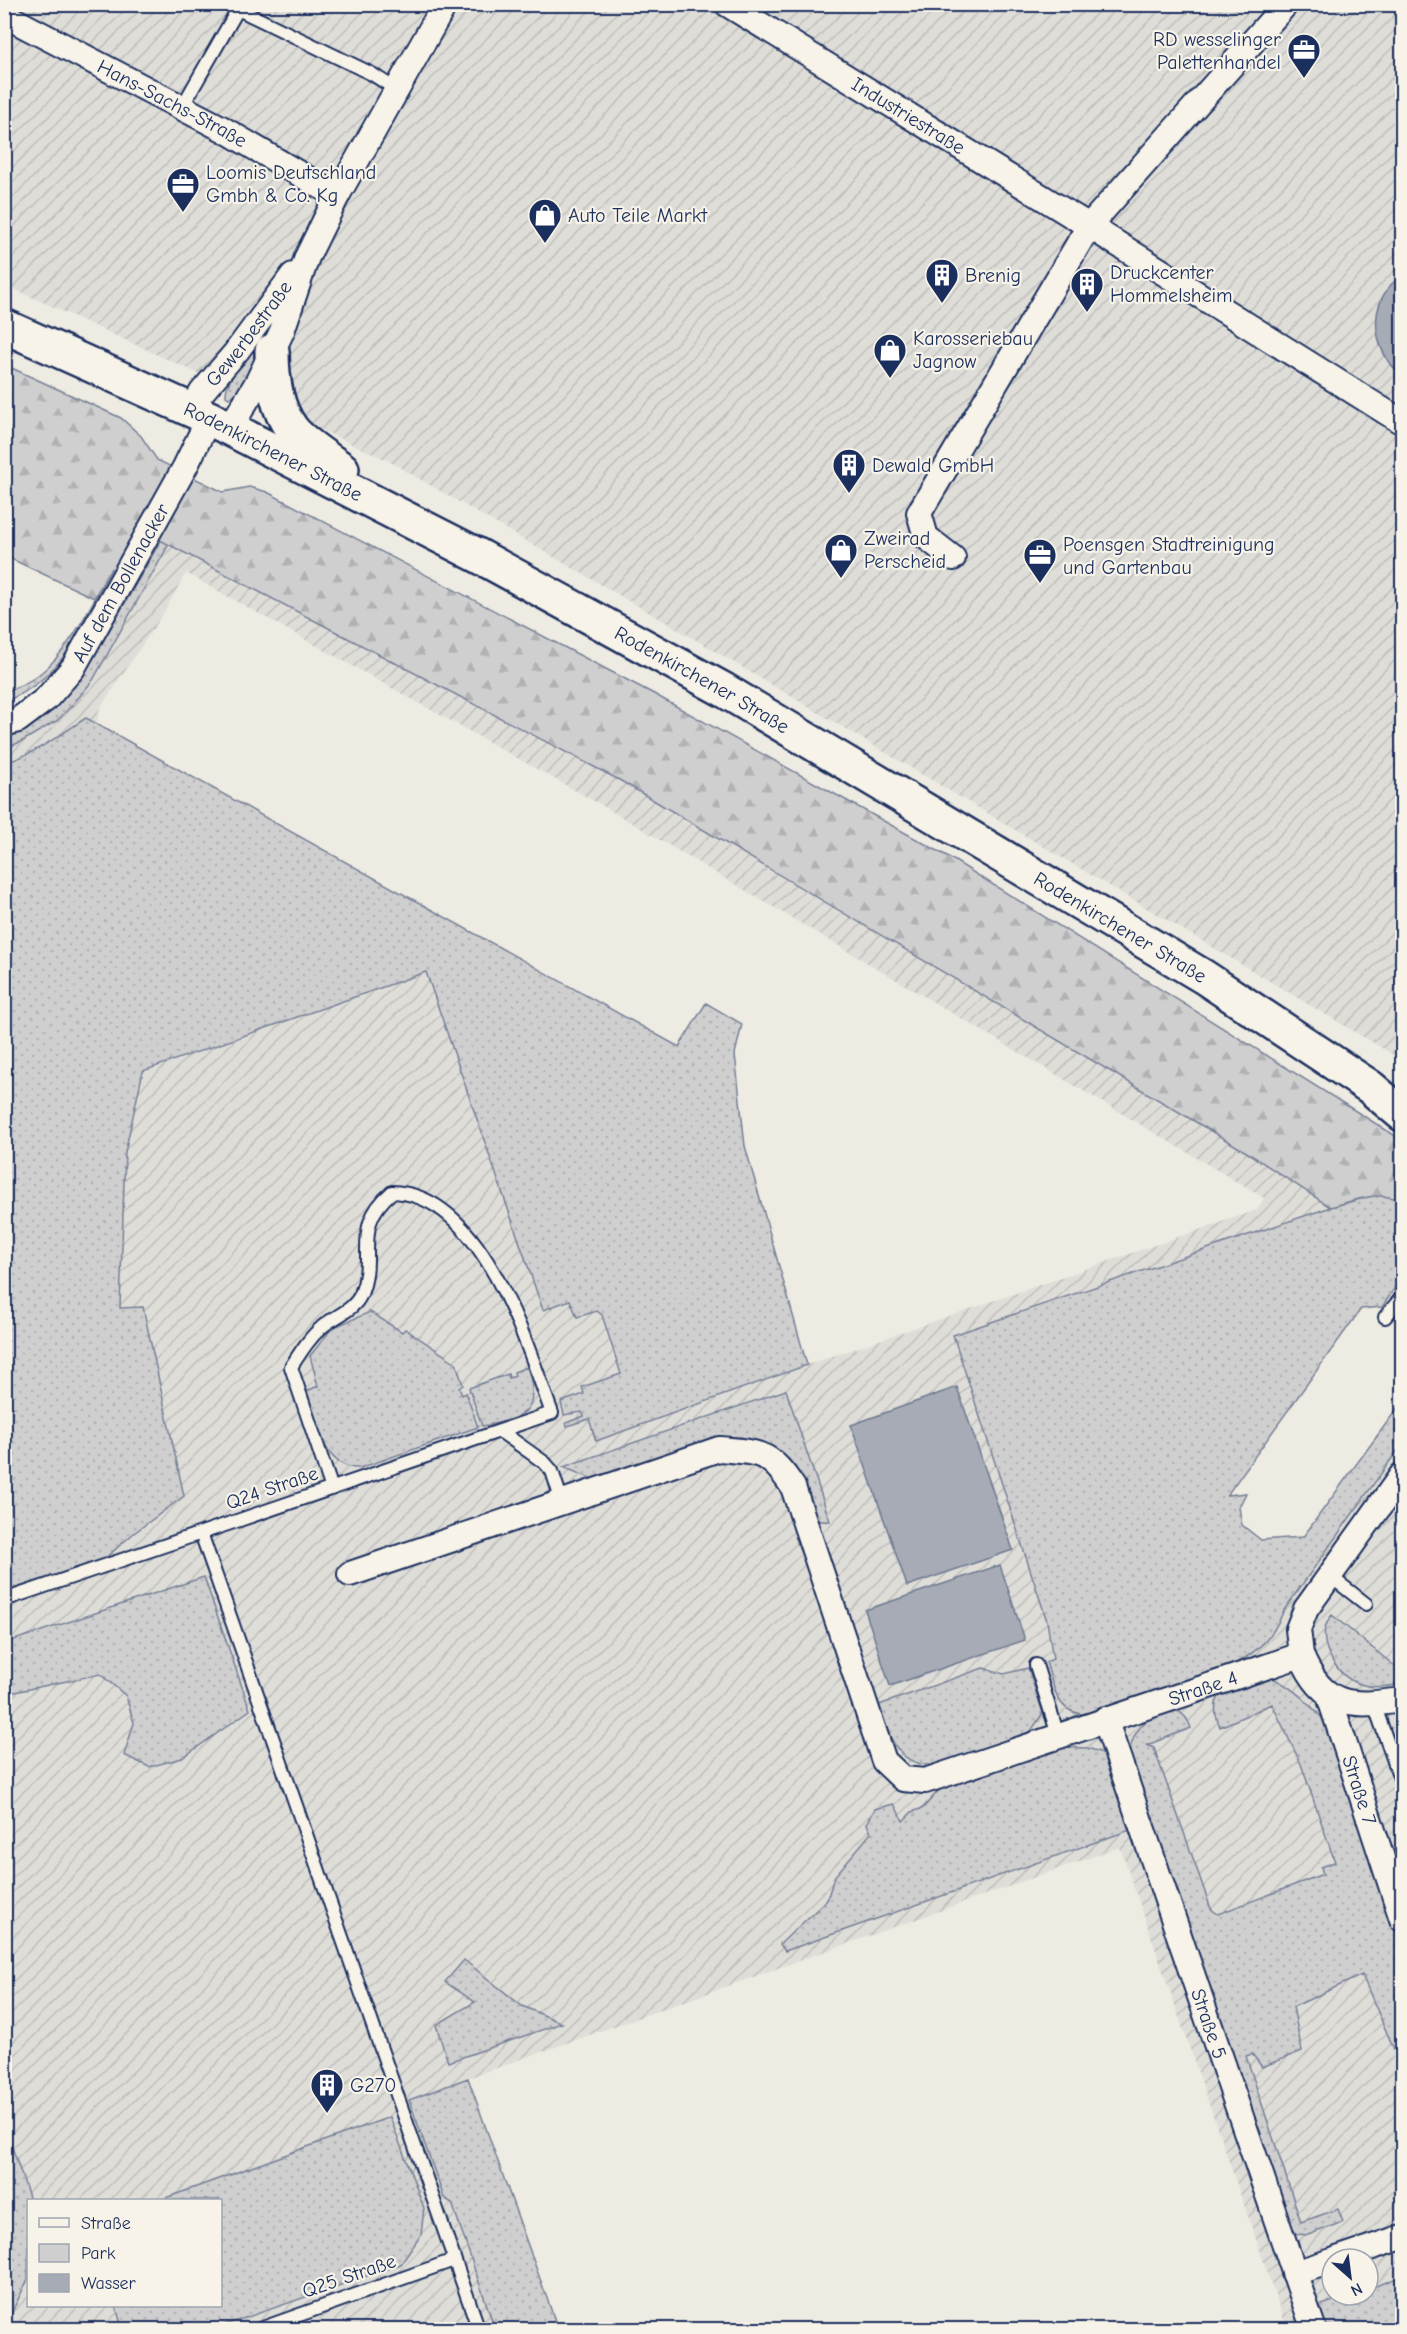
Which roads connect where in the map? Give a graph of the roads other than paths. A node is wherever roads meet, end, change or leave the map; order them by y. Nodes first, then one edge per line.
1 (445, 4) edge
2 (727, 4) edge
3 (1286, 4) edge
4 (4, 15) edge
5 (397, 90) junction
6 (182, 107) junction
7 (337, 196) junction
8 (1089, 226) junction
9 (307, 257) junction
10 (4, 326) edge
11 (272, 351) junction
12 (210, 418) junction
13 (1402, 422) edge
14 (397, 514) junction
15 (952, 558) dead end
16 (4, 724) edge
17 (1370, 1087) junction
18 (1402, 1100) edge
19 (1402, 1113) edge
20 (1402, 1297) edge
21 (1385, 1317) dead end
22 (500, 1431) junction
23 (1402, 1475) edge
24 (332, 1489) junction
25 (562, 1502) junction
26 (201, 1533) junction
27 (350, 1574) dead end
28 (1330, 1576) junction
29 (4, 1600) edge
30 (1366, 1604) dead end
31 (1301, 1655) junction
32 (1036, 1665) dead end
33 (1329, 1696) junction
34 (1402, 1700) edge
35 (1374, 1704) junction
36 (1105, 1719) junction
37 (1058, 1735) junction
38 (1402, 1784) edge
39 (1402, 1919) edge
40 (1402, 2237) edge
41 (1372, 2247) edge
42 (454, 2260) junction
43 (1320, 2265) edge
44 (1294, 2273) junction
45 (257, 2330) edge
46 (479, 2330) edge
47 (1314, 2330) edge

1 - 5 street, Gewerbestraße
2 - 8 street, Industriestraße
3 - 8 street
4 - 6 street, Hans-Sachs-Straße
5 - 6 lane
5 - 7 street, Gewerbestraße
6 - 7 street, Hans-Sachs-Straße
7 - 9 street, Gewerbestraße
8 - 13 street, Industriestraße
8 - 15 street
9 - 11 street, Gewerbestraße
9 - 12 street, Gewerbestraße
10 - 12 main road, Rodenkirchener Straße
11 - 12 street, Gewerbestraße
11 - 14 main road
12 - 14 main road, Rodenkirchener Straße
12 - 16 street, Auf dem Bollenacker
14 - 17 main road, Rodenkirchener Straße
17 - 18 main road, Rodenkirchener Straße
17 - 19 main road, Rodenkirchener Straße
20 - 21 lane
22 - 24 lane, Q24 Straße
22 - 24 lane, Q24 Straße
22 - 25 lane
23 - 28 street
24 - 26 lane, Q24 Straße
25 - 27 street
25 - 37 street, Straße 4
26 - 29 lane, Q24 Straße
26 - 42 lane
28 - 30 lane
28 - 31 street
31 - 33 street
31 - 36 street, Straße 4
32 - 37 lane
33 - 35 street
33 - 39 street, Straße 7
34 - 35 street
35 - 38 lane
36 - 37 street, Straße 4
36 - 44 street, Straße 5
40 - 41 street
42 - 45 lane, Q25 Straße
42 - 46 lane
43 - 44 street
44 - 47 street, Straße 5

